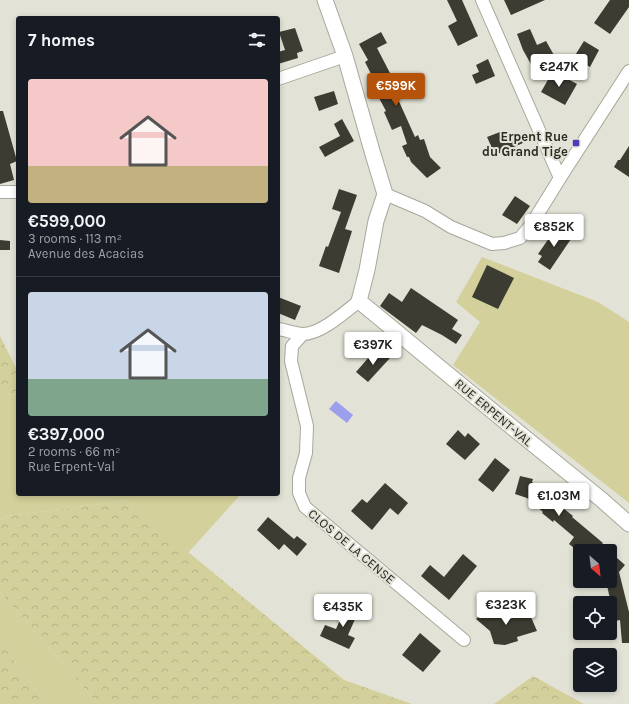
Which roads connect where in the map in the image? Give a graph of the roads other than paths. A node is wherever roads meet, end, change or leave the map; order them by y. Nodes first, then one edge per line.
1 (325, 0) edge
2 (482, 0) edge
3 (345, 56) junction
4 (629, 71) edge
5 (280, 78) edge
6 (560, 178) junction
7 (0, 192) edge
8 (16, 192) edge
9 (385, 194) junction
10 (359, 300) junction
11 (280, 329) edge
12 (303, 334) junction
13 (629, 524) edge
14 (464, 640) dead end

1 - 3 street
2 - 6 street
3 - 5 street
3 - 9 street
4 - 6 street
6 - 9 street
7 - 8 street
9 - 10 street
10 - 12 street
10 - 13 street, RUE ERPENT-VAL
11 - 12 street
12 - 14 street, CLOS DE LA CENSE

